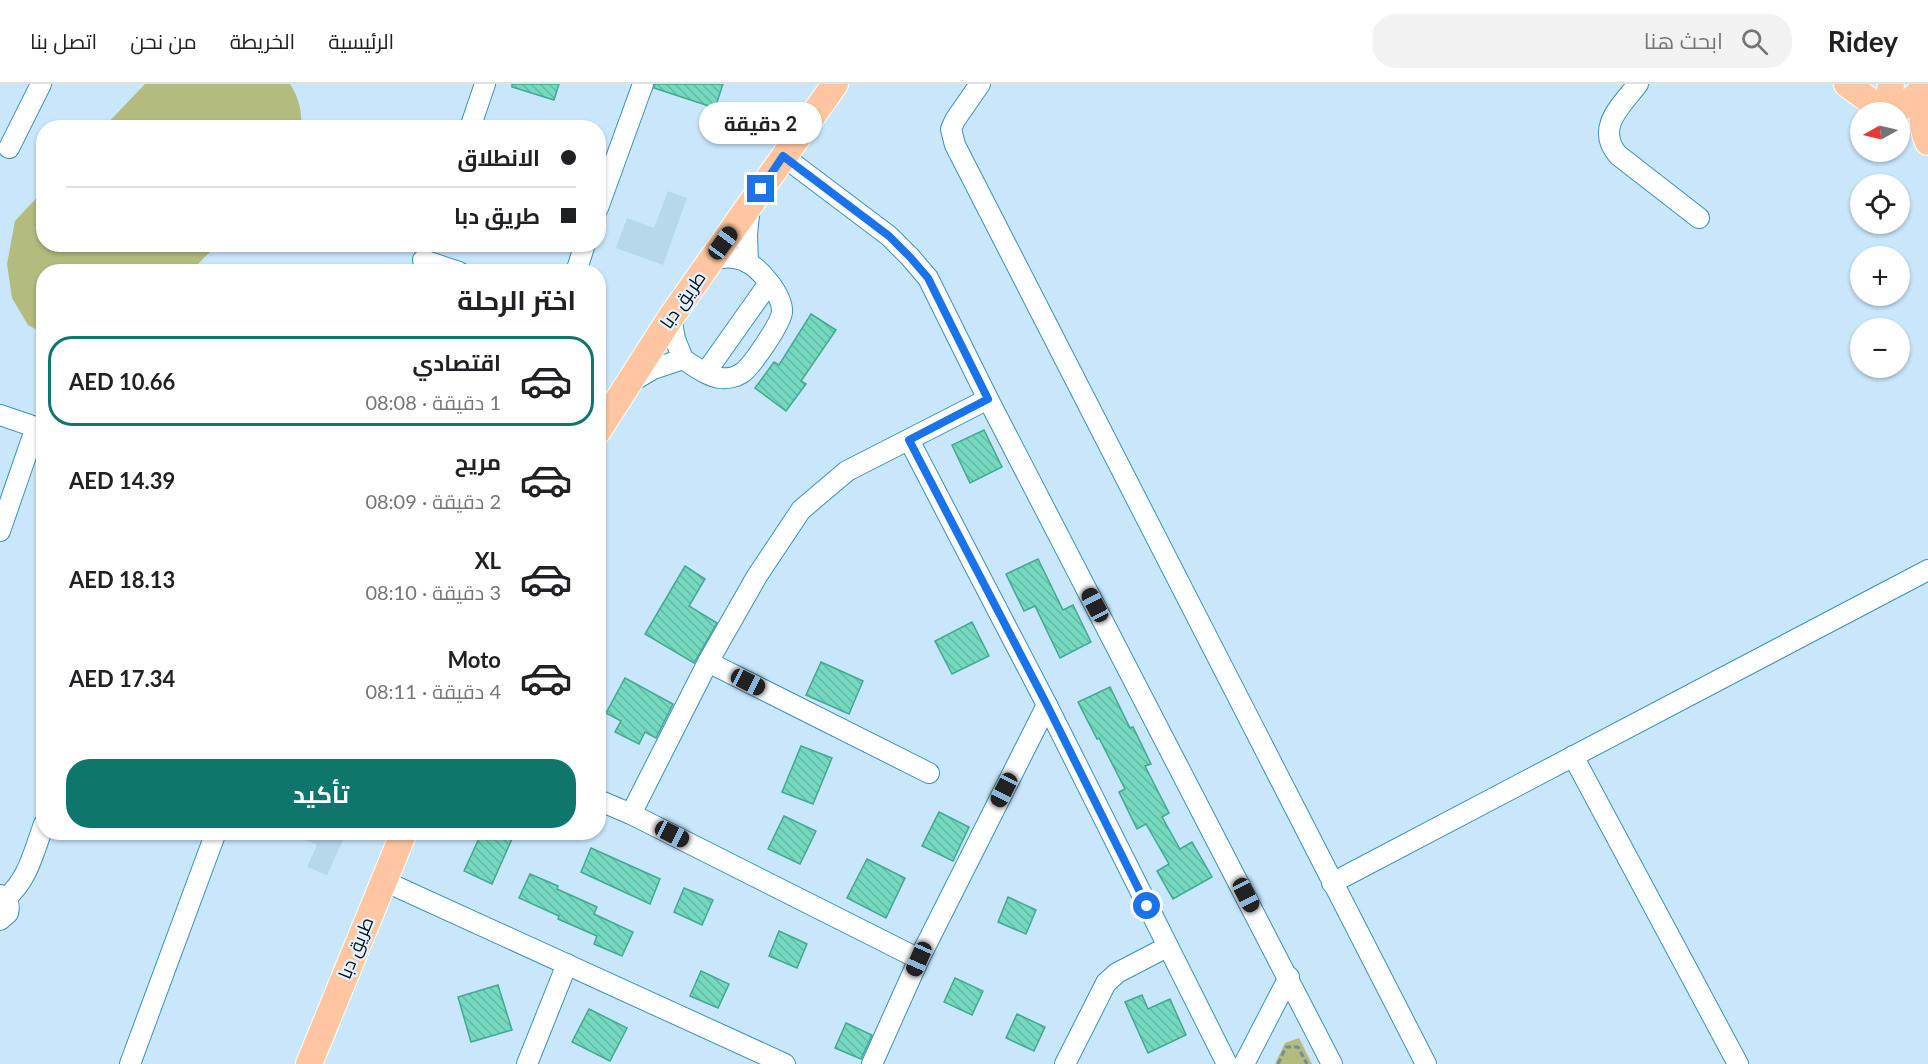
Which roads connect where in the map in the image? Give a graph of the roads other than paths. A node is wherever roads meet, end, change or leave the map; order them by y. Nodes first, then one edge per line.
1 (41, 84) edge
2 (485, 84) edge
3 (643, 84) edge
4 (835, 84) edge
5 (980, 84) edge
6 (1638, 84) edge
7 (1847, 84) edge
8 (1891, 84) edge
9 (1928, 85) edge
10 (1873, 102) edge
11 (1888, 102) edge
12 (1909, 102) edge
13 (473, 120) edge
14 (1910, 131) edge
15 (1928, 143) edge
16 (9, 148) dead end
17 (783, 156) junction
18 (606, 186) edge
19 (750, 206) junction
20 (1699, 218) dead end
21 (424, 258) edge
22 (710, 261) junction
23 (748, 263) junction
24 (439, 264) edge
25 (769, 283) junction
26 (670, 317) junction
27 (683, 360) junction
28 (705, 372) junction
29 (627, 385) junction
30 (988, 399) junction
31 (0, 415) edge
32 (606, 418) edge
33 (36, 427) edge
34 (36, 438) edge
35 (909, 440) junction
36 (0, 531) edge
37 (1928, 570) edge
38 (708, 662) junction
39 (1047, 705) junction
40 (1573, 756) junction
41 (929, 773) dead end
42 (606, 803) edge
43 (631, 814) junction
44 (38, 840) edge
45 (213, 840) edge
46 (401, 840) edge
47 (384, 881) junction
48 (1332, 883) junction
49 (3, 897) edge
50 (0, 920) edge
51 (1167, 947) junction
52 (919, 959) junction
53 (567, 964) junction
54 (1289, 977) junction
55 (130, 1064) edge
56 (309, 1064) edge
57 (527, 1064) edge
58 (785, 1064) edge
59 (873, 1064) edge
60 (1065, 1064) edge
61 (1227, 1064) edge
62 (1244, 1064) edge
63 (1332, 1064) edge
64 (1426, 1064) edge
65 (1738, 1064) edge

1 - 16 street
2 - 13 street
3 - 18 street
4 - 17 main road, طريق دبا
5 - 48 street
6 - 20 street
7 - 10 main road
8 - 11 main road
9 - 12 main road
9 - 15 main road
14 - 15 main road
17 - 19 main road, طريق دبا
17 - 30 street
19 - 22 main road, طريق دبا
19 - 23 street
21 - 24 street
22 - 23 street
22 - 26 main road, طريق دبا
23 - 25 street
25 - 28 street
25 - 28 street
26 - 27 street
26 - 29 main road, طريق دبا
27 - 28 street
27 - 29 street
29 - 32 main road, طريق دبا
30 - 35 street
30 - 54 street
31 - 33 street
34 - 36 street
35 - 38 street
35 - 39 street
37 - 40 street
38 - 41 street
38 - 43 street
39 - 51 street
39 - 52 street
40 - 48 street
40 - 65 street
42 - 43 street
43 - 52 street
44 - 49 street
45 - 55 street
46 - 47 main road, طريق دبا
47 - 53 street
47 - 56 main road, طريق دبا
48 - 64 street
49 - 50 street
51 - 60 street
51 - 61 street
52 - 59 street
53 - 57 street
53 - 58 street
54 - 62 street
54 - 63 street

